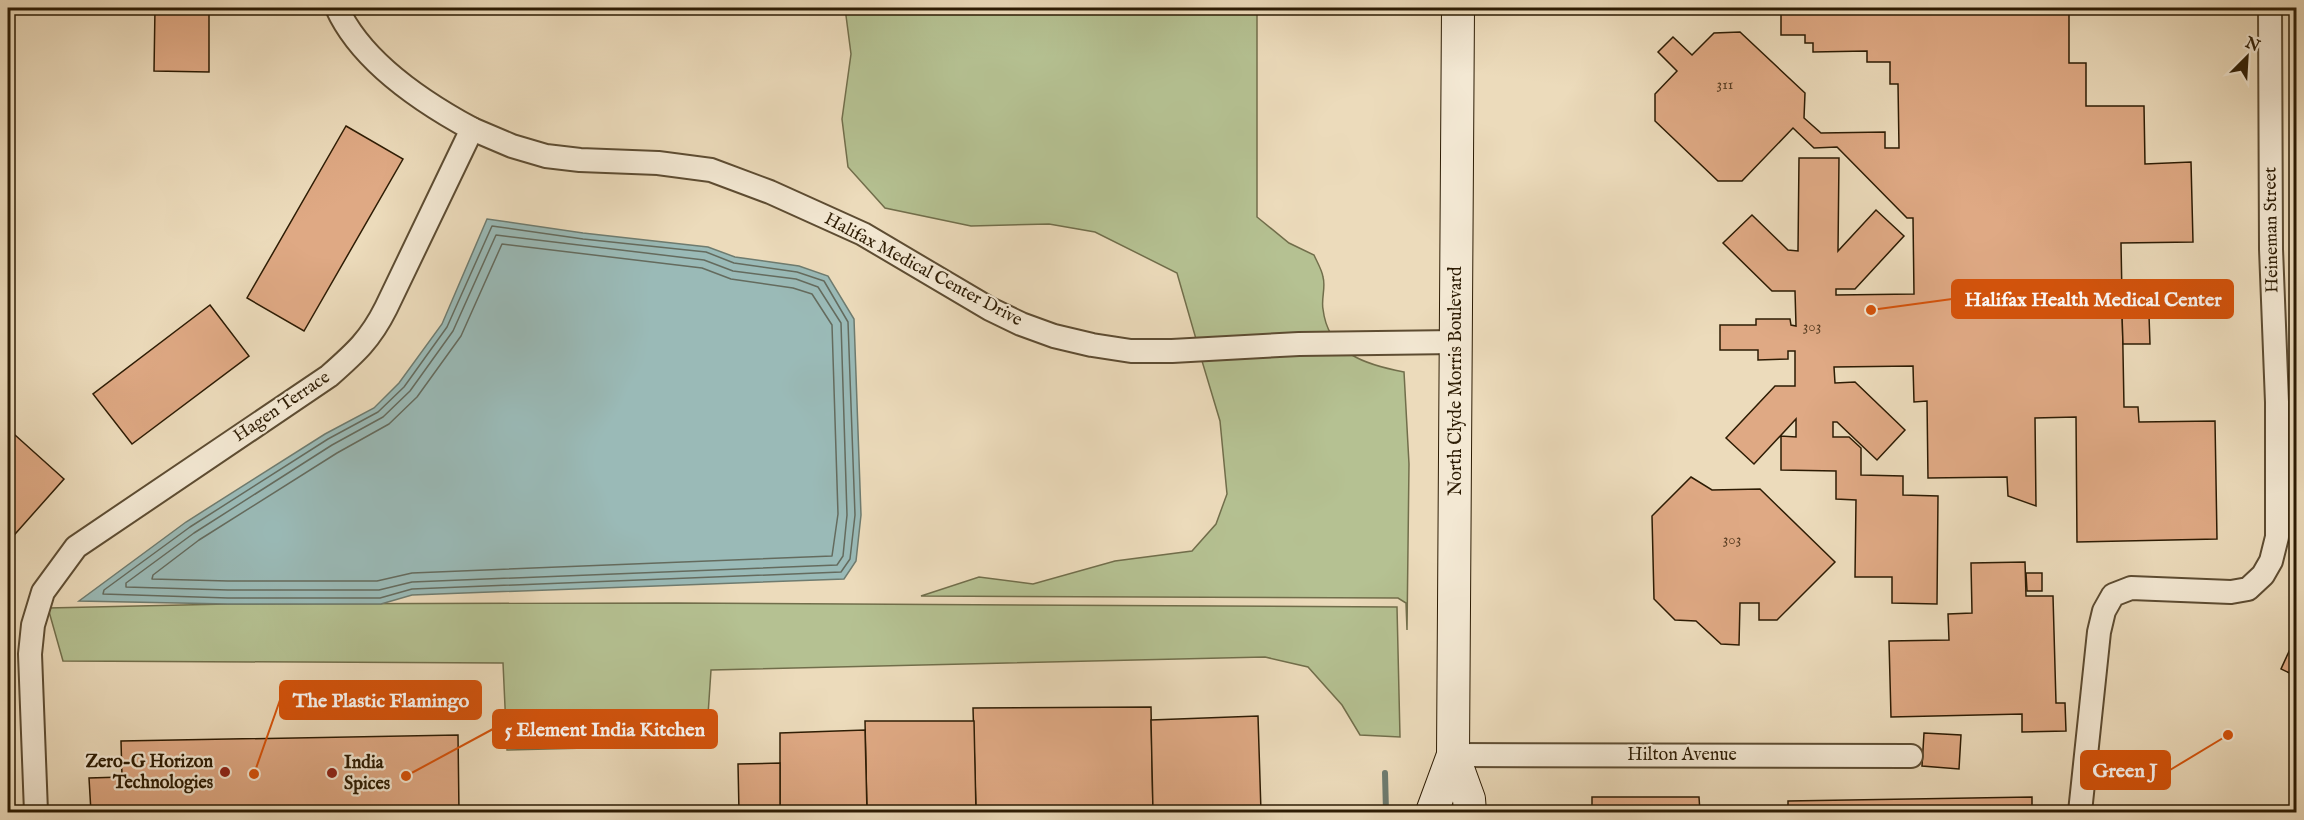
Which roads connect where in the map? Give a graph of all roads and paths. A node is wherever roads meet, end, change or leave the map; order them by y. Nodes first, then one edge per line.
1 (337, 8) edge
2 (1458, 8) edge
3 (2270, 8) edge
4 (471, 129) junction
5 (1456, 342) junction
6 (1453, 755) junction
7 (1911, 756) dead end
8 (36, 813) edge
9 (1432, 813) edge
10 (1470, 813) edge
11 (2080, 813) edge

1 - 4 street
2 - 5 main road, North Clyde Morris Boulevard
3 - 11 street, Heineman Street
4 - 5 street, Halifax Medical Center Drive
4 - 8 street, Hagen Terrace
5 - 6 main road, North Clyde Morris Boulevard
6 - 7 street, Hilton Avenue
6 - 9 main road, North Clyde Morris Boulevard
6 - 10 main road, North Clyde Morris Boulevard

